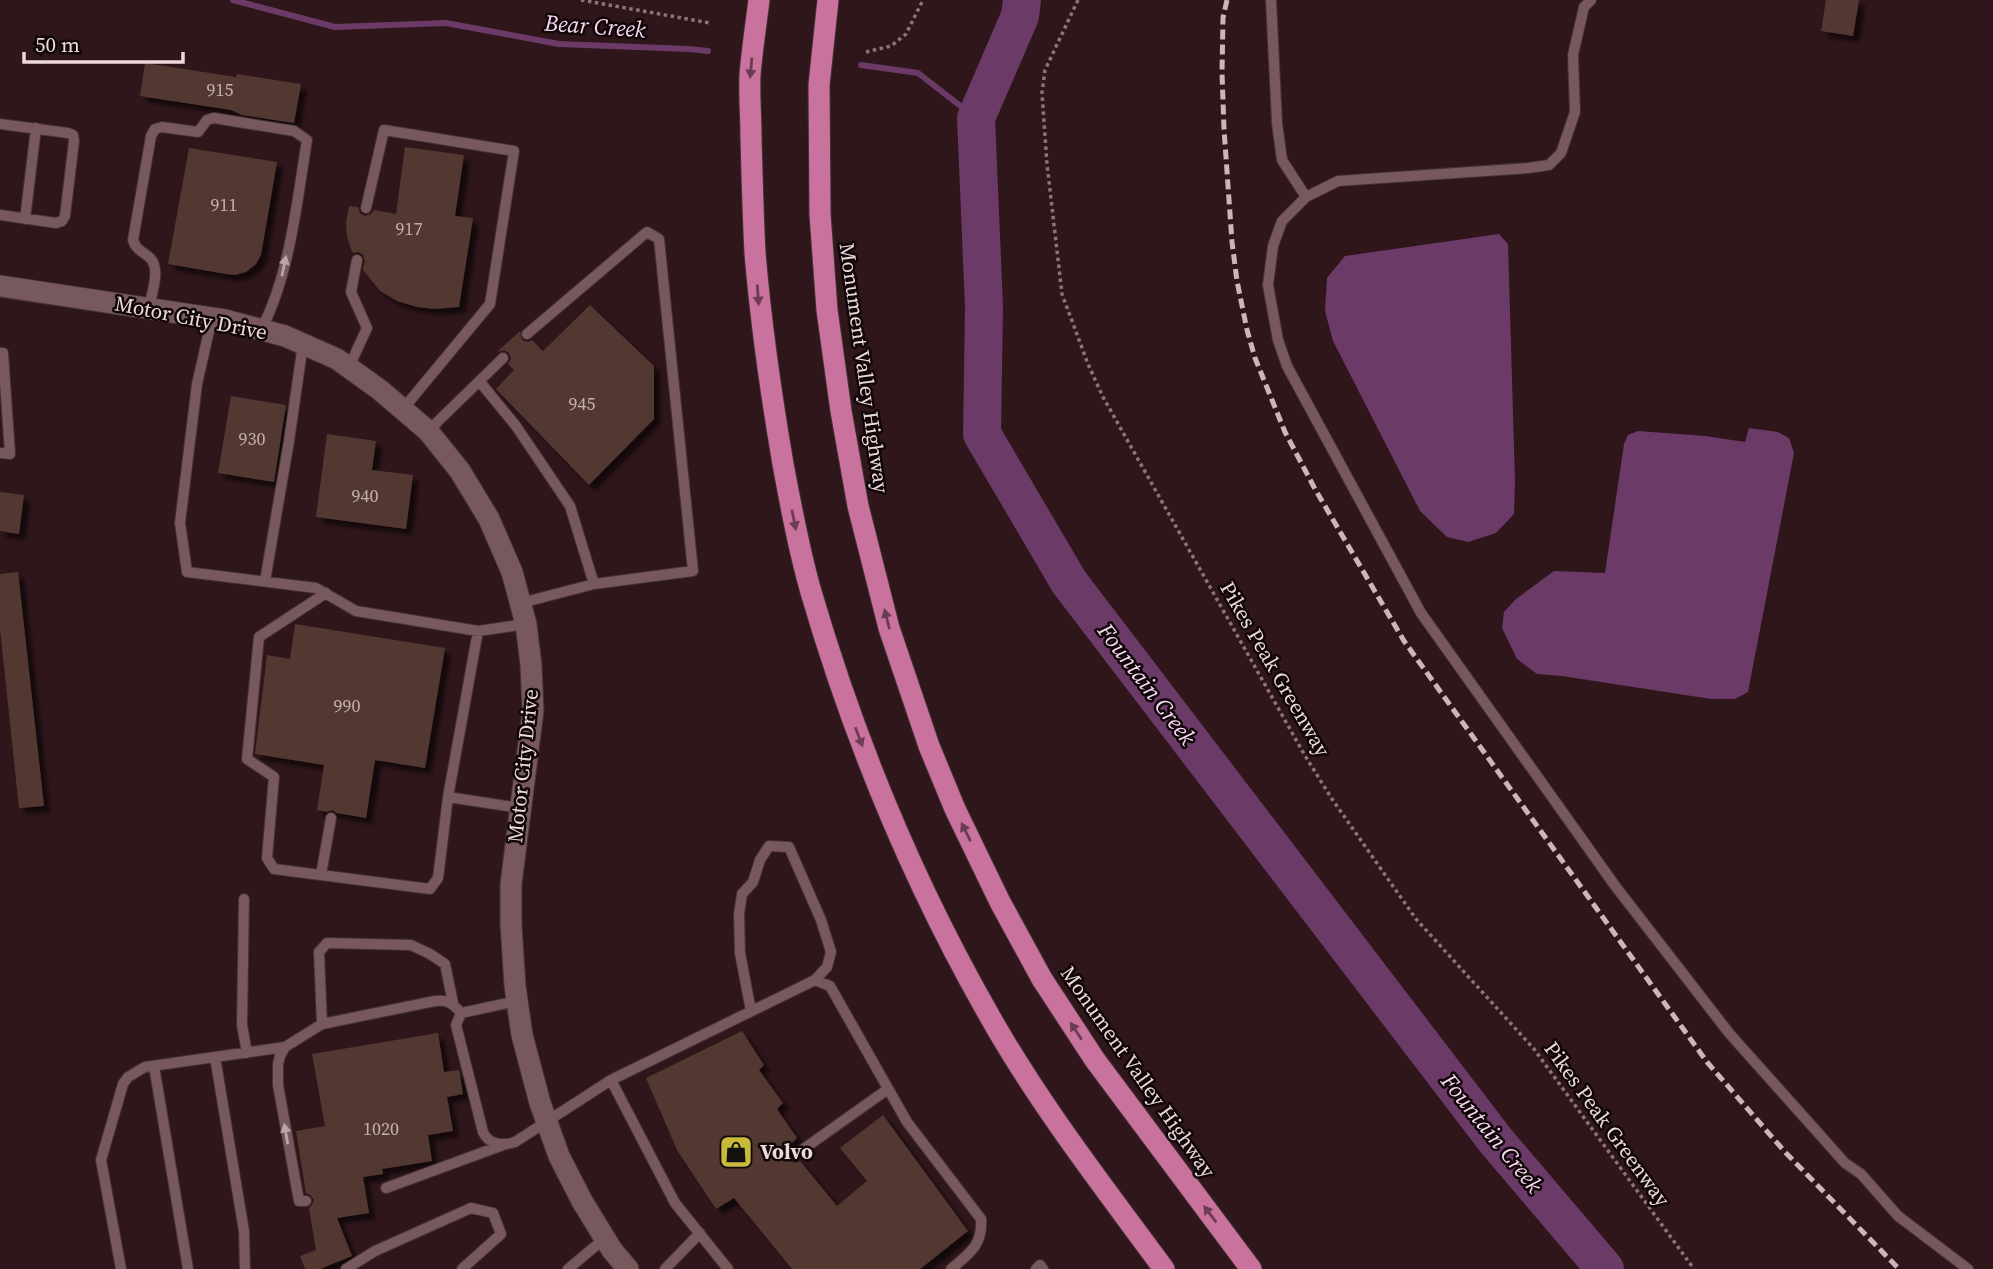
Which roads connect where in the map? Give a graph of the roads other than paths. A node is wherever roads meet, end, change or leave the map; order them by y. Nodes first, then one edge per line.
1 (759, 0) edge
2 (828, 0) edge
3 (1271, 0) edge
4 (1591, 0) edge
5 (0, 124) edge
6 (36, 128) junction
7 (1306, 197) junction
8 (366, 208) dead end
9 (0, 215) edge
10 (25, 219) junction
11 (357, 260) dead end
12 (0, 286) edge
13 (149, 309) junction
14 (212, 318) junction
15 (261, 330) junction
16 (527, 334) dead end
17 (303, 344) junction
18 (0, 353) edge
19 (503, 358) dead end
20 (349, 367) junction
21 (480, 382) junction
22 (403, 409) junction
23 (428, 431) junction
24 (0, 453) edge
25 (265, 582) junction
26 (594, 584) junction
27 (326, 593) junction
28 (524, 614) junction
29 (478, 631) junction
30 (449, 797) junction
31 (520, 808) junction
32 (331, 818) dead end
33 (321, 875) junction
34 (244, 899) dead end
35 (815, 979) junction
36 (517, 1002) junction
37 (453, 1003) junction
38 (751, 1011) junction
39 (460, 1013) junction
40 (321, 1024) junction
41 (285, 1047) junction
42 (247, 1052) junction
43 (215, 1057) junction
44 (154, 1066) junction
45 (611, 1080) junction
46 (888, 1089) junction
47 (546, 1120) junction
48 (506, 1144) junction
49 (795, 1155) dead end
50 (386, 1188) dead end
51 (303, 1201) dead end
52 (700, 1234) junction
53 (605, 1238) junction
54 (121, 1269) edge
55 (188, 1269) edge
56 (245, 1269) edge
57 (346, 1269) edge
58 (461, 1269) edge
59 (568, 1269) edge
60 (628, 1269) edge
61 (665, 1269) edge
62 (728, 1269) edge
63 (951, 1269) edge
64 (1036, 1269) edge
65 (1043, 1269) edge
66 (1164, 1269) edge
67 (1251, 1269) edge
68 (1968, 1269) edge

1 -> 66 highway
67 -> 2 highway, Monument Valley Highway
3 - 7 lane
4 - 7 lane
5 - 6 lane
6 - 10 lane
6 - 10 lane
7 - 68 lane
8 - 22 lane
9 - 10 lane
11 - 20 lane
12 - 13 street, Motor City Drive
13 - 14 street, Motor City Drive
15 -> 13 lane
14 - 15 street, Motor City Drive
14 - 25 lane
15 - 17 street, Motor City Drive
16 - 26 lane
17 - 20 street, Motor City Drive
17 - 25 lane
18 - 24 lane
19 - 21 lane
20 - 22 street, Motor City Drive
21 - 23 lane
21 - 26 lane
22 - 23 street, Motor City Drive
23 - 28 street, Motor City Drive
25 - 27 lane
26 - 28 lane
27 - 29 lane
27 - 33 lane
28 - 29 lane
28 - 31 street, Motor City Drive
29 - 30 lane
30 - 31 lane
30 - 33 lane
31 - 36 street, Motor City Drive
32 - 33 lane
34 - 42 lane
35 - 38 lane
35 - 38 lane
35 - 46 lane
36 - 39 lane
36 - 47 street, Motor City Drive
37 - 39 lane
37 - 40 lane
37 - 40 lane
38 - 45 lane
39 - 48 lane
40 - 41 lane
41 - 42 lane
51 -> 41 lane
42 - 43 lane
43 - 44 lane
43 - 56 lane
44 - 54 lane
44 - 55 lane
45 - 47 lane
45 - 52 lane
46 - 49 lane
46 - 63 lane
47 - 48 lane
47 - 53 street, Motor City Drive
48 - 50 lane
52 - 61 lane
52 - 62 lane
53 - 59 lane
53 - 60 street, Motor City Drive
57 - 58 lane
64 - 65 lane

